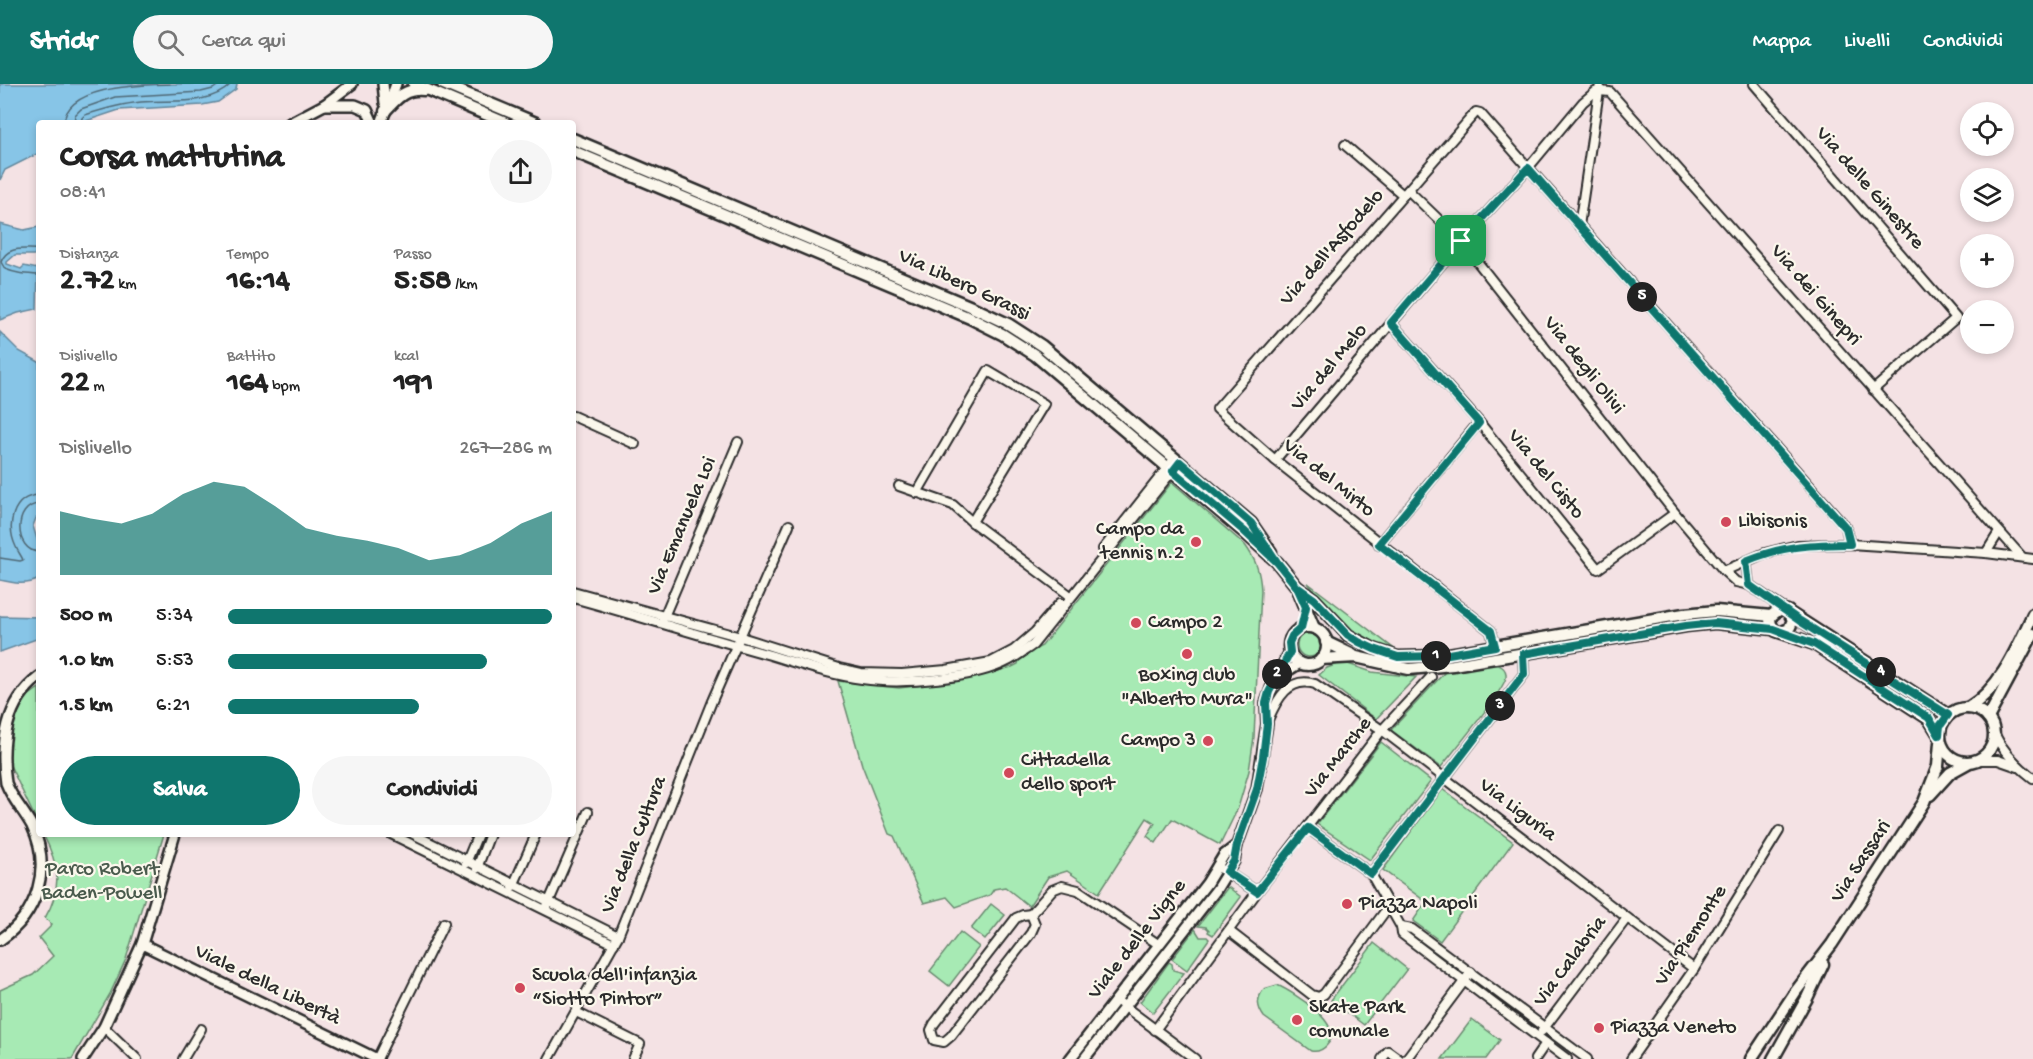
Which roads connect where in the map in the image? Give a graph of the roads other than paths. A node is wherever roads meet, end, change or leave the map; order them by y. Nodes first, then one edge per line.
1 (352, 84) edge
2 (383, 84) edge
3 (396, 84) edge
4 (414, 84) edge
5 (443, 84) edge
6 (1754, 84) edge
7 (1600, 88) edge
8 (427, 90) junction
9 (324, 105) junction
10 (385, 111) junction
11 (296, 120) edge
12 (372, 120) edge
13 (382, 120) edge
14 (499, 120) edge
15 (529, 120) edge
16 (576, 140) edge
17 (1345, 145) dead end
18 (576, 152) edge
19 (1528, 168) junction
20 (1406, 193) junction
21 (1579, 226) junction
22 (1461, 241) junction
23 (1391, 323) junction
24 (1873, 390) junction
25 (1217, 409) joint
26 (576, 417) edge
27 (1479, 423) junction
28 (738, 442) dead end
29 (636, 444) dead end
30 (1275, 460) junction
31 (1174, 465) junction
32 (898, 486) dead end
33 (917, 494) junction
34 (1675, 513) junction
35 (972, 522) junction
36 (789, 525) dead end
37 (1999, 532) junction
38 (1379, 544) junction
39 (1850, 544) junction
40 (1986, 553) junction
41 (2022, 557) junction
42 (2033, 559) edge
43 (1746, 561) junction
44 (1093, 566) junction
45 (1724, 571) junction
46 (1749, 585) junction
47 (1297, 587) junction
48 (576, 592) edge
49 (1068, 594) junction
50 (576, 599) edge
51 (1306, 607) junction
52 (1780, 612) junction
53 (2033, 614) edge
54 (663, 620) junction
55 (1045, 624) junction
56 (1642, 627) junction
57 (1301, 628) junction
58 (1314, 628) junction
59 (1778, 630) junction
60 (2033, 634) edge
61 (741, 638) junction
62 (1326, 642) junction
63 (737, 646) junction
64 (1495, 646) junction
65 (1290, 652) junction
66 (1523, 654) junction
67 (1356, 657) junction
68 (1398, 657) junction
69 (1321, 659) junction
70 (1378, 661) junction
71 (1300, 663) junction
72 (907, 677) junction
73 (1431, 677) dead end
74 (36, 680) edge
75 (1274, 680) junction
76 (1968, 708) junction
77 (1948, 715) junction
78 (1989, 718) junction
79 (1267, 724) junction
80 (1382, 730) junction
81 (1994, 733) junction
82 (1940, 739) junction
83 (1973, 761) junction
84 (2020, 768) junction
85 (2033, 778) edge
86 (1445, 779) junction
87 (1924, 802) junction
88 (588, 812) dead end
89 (1308, 828) junction
90 (1779, 831) dead end
91 (174, 837) edge
92 (397, 837) edge
93 (419, 837) edge
94 (477, 837) edge
95 (489, 837) edge
96 (535, 837) edge
97 (1237, 845) junction
98 (467, 860) junction
99 (477, 866) junction
100 (1217, 866) junction
101 (463, 870) junction
102 (1227, 872) junction
103 (1371, 874) junction
104 (474, 875) junction
105 (514, 884) junction
106 (510, 892) junction
107 (1257, 892) junction
108 (549, 901) junction
109 (1389, 906) junction
110 (545, 910) junction
111 (1031, 914) junction
112 (1627, 918) junction
113 (444, 923) dead end
114 (1401, 927) junction
115 (1229, 931) junction
116 (618, 936) junction
117 (0, 940) edge
118 (142, 944) junction
119 (614, 944) junction
120 (1158, 944) junction
121 (1832, 944) junction
122 (1694, 969) junction
123 (1471, 972) junction
124 (1463, 981) junction
125 (1116, 1000) junction
126 (1125, 1007) junction
127 (576, 1012) junction
128 (104, 1027) junction
129 (1544, 1028) junction
130 (201, 1029) dead end
131 (1155, 1030) junction
132 (1538, 1037) junction
133 (1546, 1043) junction
134 (84, 1059) edge
135 (137, 1059) edge
136 (183, 1059) edge
137 (377, 1059) edge
138 (549, 1059) edge
139 (633, 1059) edge
140 (1070, 1059) edge
141 (1084, 1059) edge
142 (1195, 1059) edge
143 (1382, 1059) edge
144 (1400, 1059) edge
145 (1406, 1059) edge
146 (1535, 1059) edge
147 (1567, 1059) edge
148 (1587, 1059) edge
149 (1631, 1059) edge
150 (1751, 1059) edge
151 (1773, 1059) edge

1 - 9 street
2 - 10 street
3 - 10 street
4 - 8 main road
5 - 15 main road
6 - 24 street, Via delle Ginestre
7 - 19 street, Via del Melo
7 - 21 street
7 - 24 street, Via dei Ginepri
8 - 10 main road
8 - 14 main road
9 - 11 street
9 - 12 street
10 - 13 street
16 - 31 main road, Via Libero Grassi
17 - 20 street, Via degli Olivi
18 - 31 main road, Via Libero Grassi
19 - 20 street, Via dell'Asfodelo
19 - 21 street
19 - 22 street, Via del Melo
20 - 22 street, Via degli Olivi
20 - 25 street, Via dell'Asfodelo
21 - 39 street
22 - 23 street, Via del Melo
22 - 34 street, Via degli Olivi
23 - 27 street, Via del Cisto
23 - 30 street, Via del Melo
24 - 37 street, Via dei Ginepri
25 - 30 street, Via del Mirto
26 - 29 street
27 - 34 street, Via del Cisto
27 - 38 street
28 - 54 street, Via Emanuela Loi
30 - 38 street, Via del Mirto
31 - 44 street
31 - 47 main road, Via Libero Grassi
32 - 33 street
33 - 35 street
33 - 35 street
34 - 45 street, Via degli Olivi
35 - 49 street
36 - 61 street, Via della Cultura
37 - 40 street
37 - 41 street, Via dei Ginepri
38 - 64 street, Via del Mirto
39 - 40 street
39 - 43 street
40 - 41 street
41 - 42 street
43 - 45 street
43 - 46 street
44 - 49 street
44 - 55 street
45 - 46 street
46 - 52 street
47 - 51 main road
47 - 68 main road
48 - 54 street
49 - 55 street
50 - 54 street
51 - 57 main road
51 - 58 main road
52 - 56 main road
52 - 59 main road
52 - 59 main road
52 - 77 main road
53 - 76 main road
54 - 61 street
54 - 63 street
55 - 72 street
56 - 59 main road
56 - 64 main road
56 - 66 main road
57 - 58 main road
57 - 65 main road
58 - 62 main road
59 - 82 main road
60 - 78 main road
61 - 63 street, Via della Cultura
61 - 72 street
62 - 67 main road
62 - 69 main road
63 - 72 street
63 - 116 street, Via della Cultura
64 - 68 main road
65 - 71 main road
65 - 75 street, Viale delle Vigne
66 - 70 main road
66 - 86 street
67 - 69 main road
67 - 70 main road
68 - 70 main road
69 - 71 main road
71 - 75 street
73 - 80 street, Via Marche
74 - 117 street
75 - 79 street, Viale delle Vigne
76 - 77 main road
76 - 78 main road
77 - 82 main road
78 - 81 main road
79 - 80 street, Via Liguria
79 - 97 street, Viale delle Vigne
80 - 86 street, Via Liguria
80 - 89 street, Via Marche
81 - 83 main road
81 - 84 street
82 - 83 main road
82 - 87 main road, Via Sassari
83 - 84 street
83 - 87 main road, Via Sassari
84 - 85 street
86 - 103 street
86 - 112 street, Via Liguria
87 - 121 main road, Via Sassari
88 - 108 street
89 - 103 street
89 - 107 street, Via Marche
90 - 122 street, Via Piemonte
91 - 118 street
92 - 101 street
93 - 98 street
94 - 98 street
95 - 99 street
96 - 105 street
97 - 100 street, Viale delle Vigne
97 - 102 street, Viale delle Vigne
98 - 99 street
98 - 101 street
99 - 104 street
99 - 105 street
100 - 102 street
100 - 120 street, Viale delle Vigne
101 - 104 street
102 - 107 street
102 - 126 street, Viale delle Vigne
103 - 109 street
104 - 106 street
105 - 106 street
105 - 108 street
106 - 110 street
107 - 115 street, Via Marche
108 - 110 street
108 - 116 street
109 - 114 street
109 - 115 street
110 - 119 street
111 - 111 street
111 - 120 street
112 - 122 street, Via Liguria
112 - 129 street, Via Calabria
113 - 137 street
114 - 123 street
114 - 124 street
115 - 131 street, Via Marche
116 - 119 street, Via della Cultura
118 - 128 street
118 - 137 street, Viale della Libertà
119 - 127 street, Via della Cultura
120 - 125 street, Viale delle Vigne
121 - 150 main road, Via Sassari
121 - 151 main road, Via Sassari
122 - 149 street, Via Piemonte
123 - 124 street
123 - 129 street
124 - 132 street
124 - 145 street
125 - 126 street
125 - 140 street, Viale delle Vigne
126 - 131 street
126 - 141 street, Viale delle Vigne
127 - 138 street, Via della Cultura
127 - 139 street
128 - 134 street
128 - 135 street
129 - 132 street, Via Calabria
129 - 148 street
130 - 136 street
131 - 142 street
132 - 133 street
133 - 146 street
133 - 147 street
143 - 144 street

